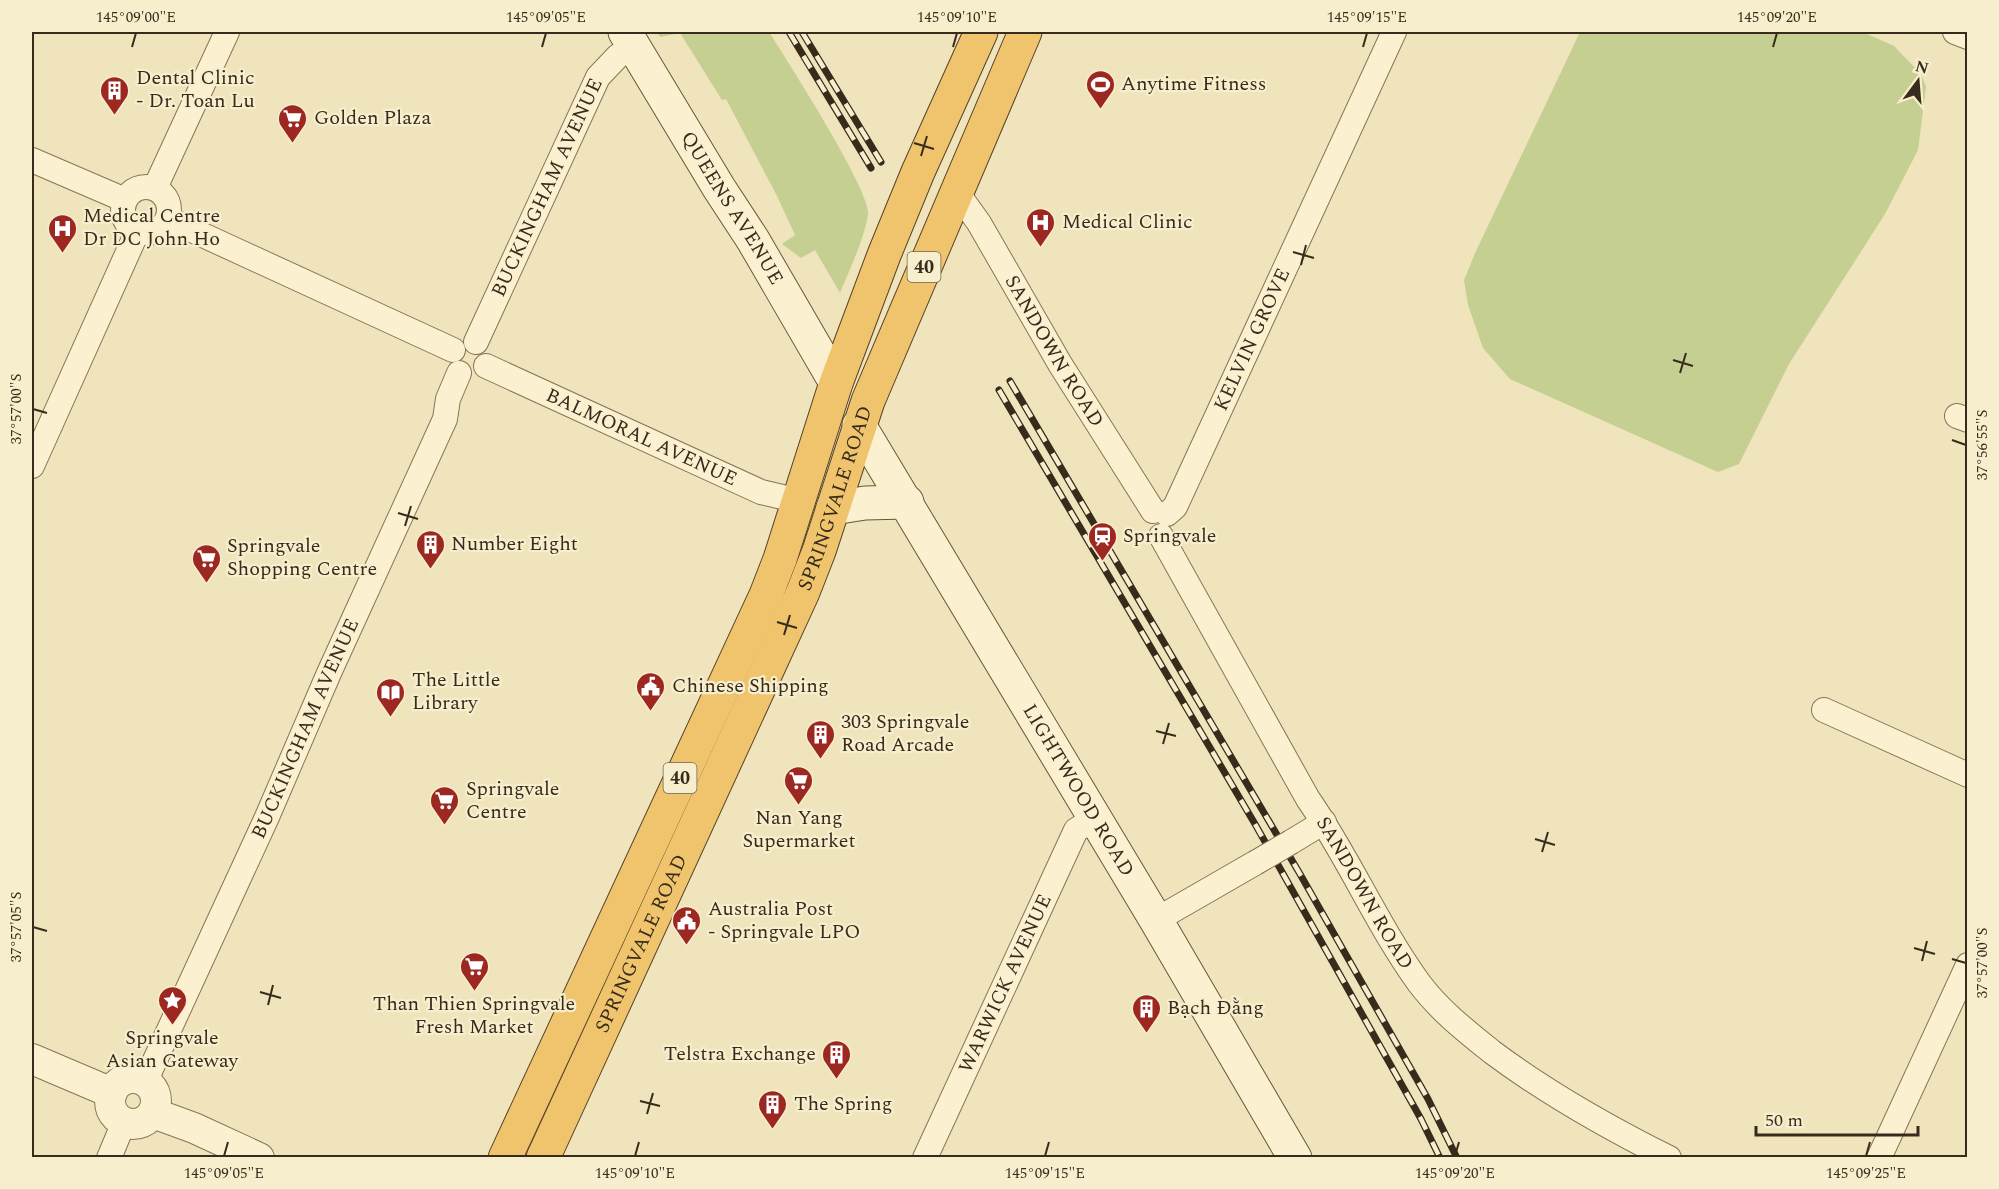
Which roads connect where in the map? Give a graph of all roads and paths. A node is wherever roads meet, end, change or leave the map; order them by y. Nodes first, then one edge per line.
1 (227, 32) edge
2 (981, 32) edge
3 (1025, 32) edge
4 (1394, 32) edge
5 (1955, 32) edge
6 (1968, 37) edge
7 (630, 39) edge
8 (32, 160) edge
9 (155, 188) junction
10 (956, 191) junction
11 (124, 200) junction
12 (168, 219) junction
13 (137, 232) junction
14 (476, 342) junction
15 (453, 350) junction
16 (486, 366) junction
17 (459, 373) junction
18 (836, 383) junction
19 (859, 425) junction
20 (32, 466) edge
21 (799, 501) junction
22 (907, 502) junction
23 (833, 508) junction
24 (1160, 520) junction
25 (1824, 710) dead end
26 (1968, 774) edge
27 (1094, 819) junction
28 (1324, 822) junction
29 (1156, 920) junction
30 (1968, 965) edge
31 (32, 1059) edge
32 (145, 1082) junction
33 (112, 1093) junction
34 (153, 1113) junction
35 (124, 1122) junction
36 (109, 1158) edge
37 (259, 1158) edge
38 (505, 1158) edge
39 (543, 1158) edge
40 (925, 1158) edge
41 (1295, 1158) edge
42 (1668, 1158) edge
43 (1879, 1158) edge

1 - 9 street
2 - 18 highway, SPRINGVALE ROAD / 40
3 - 10 highway, SPRINGVALE ROAD / 40
4 - 24 street, KELVIN GROVE
5 - 6 street
7 - 14 street, BUCKINGHAM AVENUE
7 - 18 main road, QUEENS AVENUE
8 - 11 street
9 - 11 street
9 - 12 street
10 - 19 highway, SPRINGVALE ROAD / 40
10 - 24 street, SANDOWN ROAD
11 - 13 street
12 - 13 street
12 - 15 street
13 - 20 street
14 - 15 street
14 - 16 street
15 - 17 street
16 - 17 street
16 - 21 street, BALMORAL AVENUE
17 - 32 street, BUCKINGHAM AVENUE
18 - 19 highway
18 - 21 highway, SPRINGVALE ROAD / 40
19 - 22 main road, LIGHTWOOD ROAD
19 - 23 highway, SPRINGVALE ROAD / 40
21 - 38 highway, SPRINGVALE ROAD / 40
22 - 23 main road
22 - 27 main road, LIGHTWOOD ROAD
23 - 39 highway, SPRINGVALE ROAD / 40
24 - 28 street, SANDOWN ROAD
25 - 26 street
27 - 29 main road, LIGHTWOOD ROAD
27 - 40 street, WARWICK AVENUE
28 - 29 street, bridge
28 - 42 street, SANDOWN ROAD
29 - 41 main road, LIGHTWOOD ROAD
30 - 43 street
31 - 33 street
32 - 33 street
32 - 34 street
33 - 35 street
34 - 35 street
34 - 37 street
35 - 36 street

